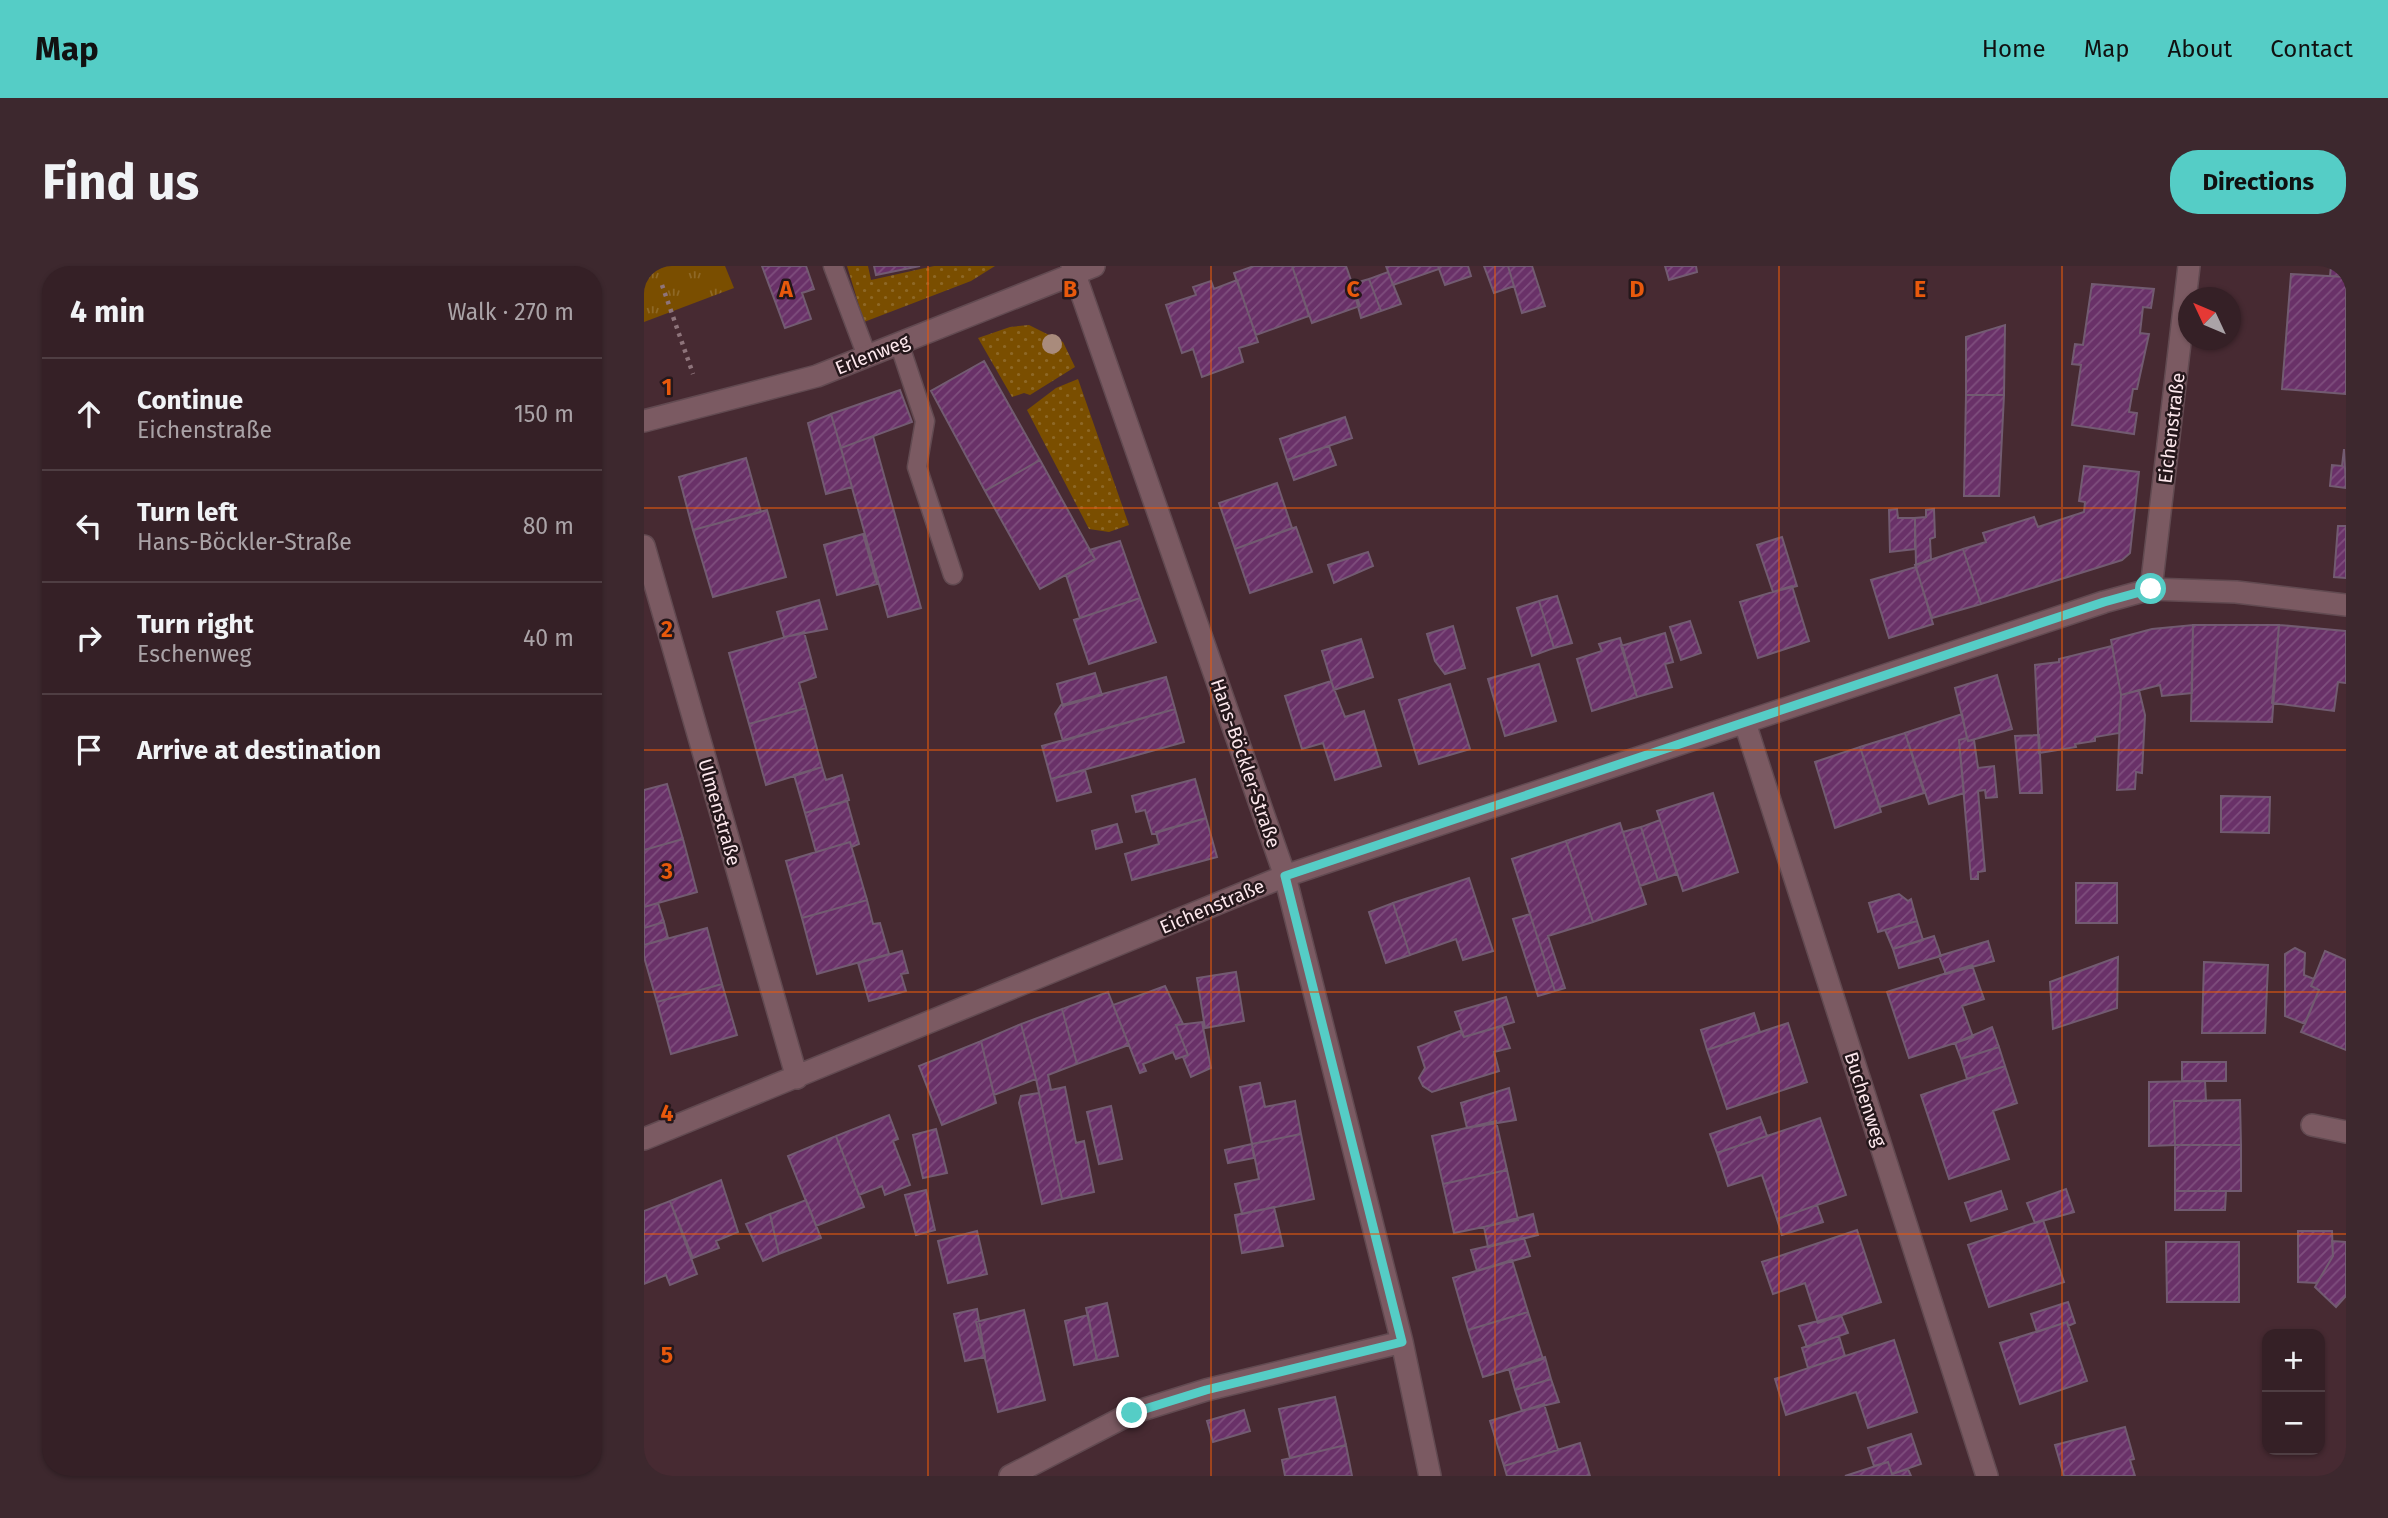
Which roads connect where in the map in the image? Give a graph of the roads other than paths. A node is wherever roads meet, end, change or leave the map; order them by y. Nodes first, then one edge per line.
1 (833, 266) edge
2 (2189, 266) edge
3 (1080, 268) edge
4 (899, 343) junction
5 (867, 356) junction
6 (644, 421) edge
7 (644, 546) edge
8 (953, 575) dead end
9 (2151, 589) junction
10 (2346, 605) edge
11 (1745, 723) junction
12 (1285, 876) junction
13 (797, 1078) junction
14 (2312, 1125) dead end
15 (2346, 1132) edge
16 (644, 1139) edge
17 (1402, 1342) junction
18 (1010, 1476) edge
19 (1430, 1476) edge
20 (1987, 1476) edge

1 - 5 lane
2 - 9 street, Eichenstraße
3 - 4 street, Erlenweg
3 - 12 street, Hans-Böckler-Straße
4 - 5 street, Erlenweg
4 - 8 lane
5 - 6 street, Erlenweg
7 - 13 street, Ulmenstraße
9 - 10 street, Eichenstraße
9 - 11 street, Eichenstraße
11 - 12 street, Eichenstraße
11 - 20 street, Buchenweg
12 - 13 street, Eichenstraße
12 - 17 street, Hans-Böckler-Straße
13 - 16 street, Eichenstraße
14 - 15 street
17 - 18 street
17 - 19 street, Hans-Böckler-Straße

